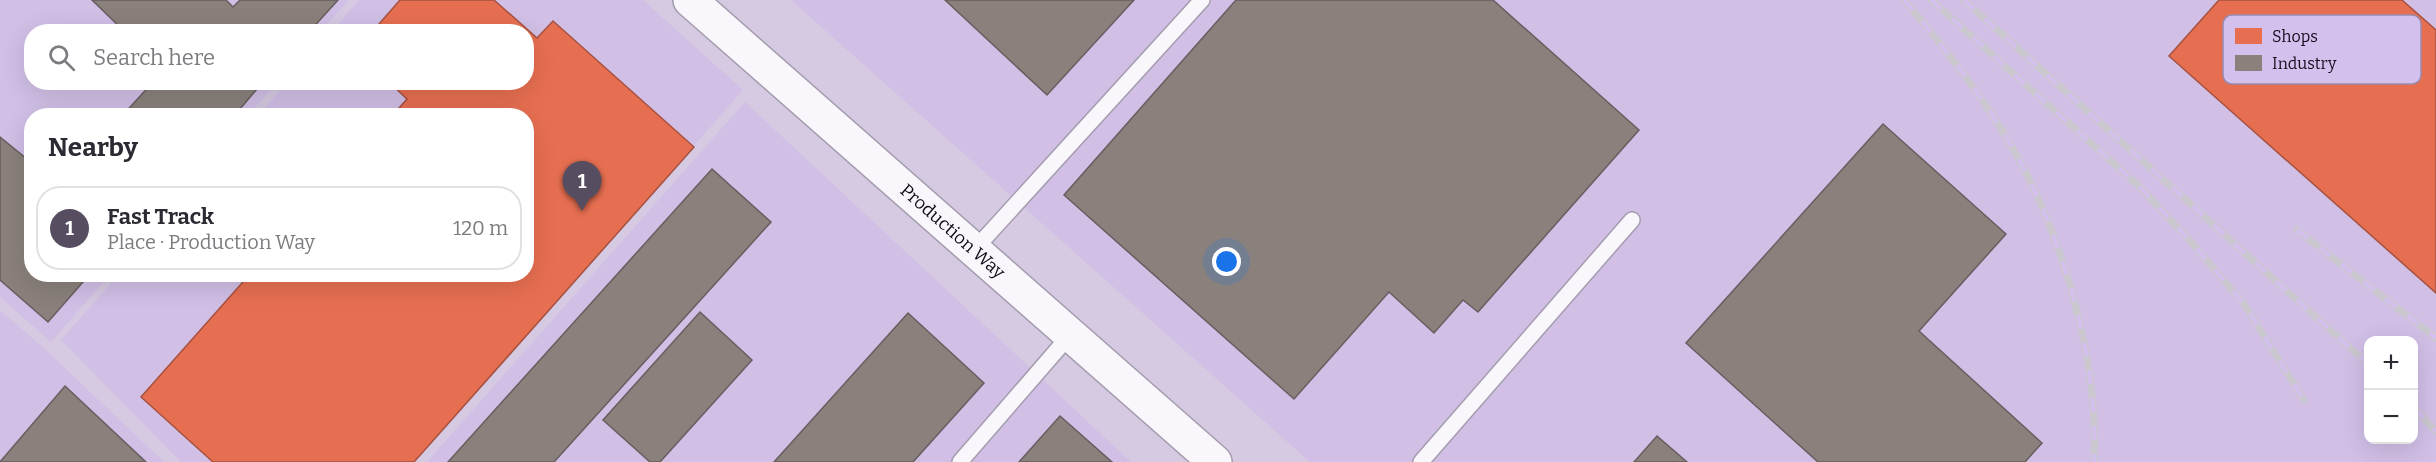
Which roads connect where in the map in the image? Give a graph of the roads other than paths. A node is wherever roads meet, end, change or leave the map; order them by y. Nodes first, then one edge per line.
1 (690, 0) edge
2 (1202, 0) edge
3 (1632, 220) dead end
4 (974, 250) junction
5 (1070, 335) junction
6 (960, 462) edge
7 (1215, 462) edge
8 (1421, 462) edge

1 - 4 street, Production Way
2 - 4 lane
3 - 8 lane
4 - 5 street, Production Way
5 - 6 lane
5 - 7 street, Production Way

